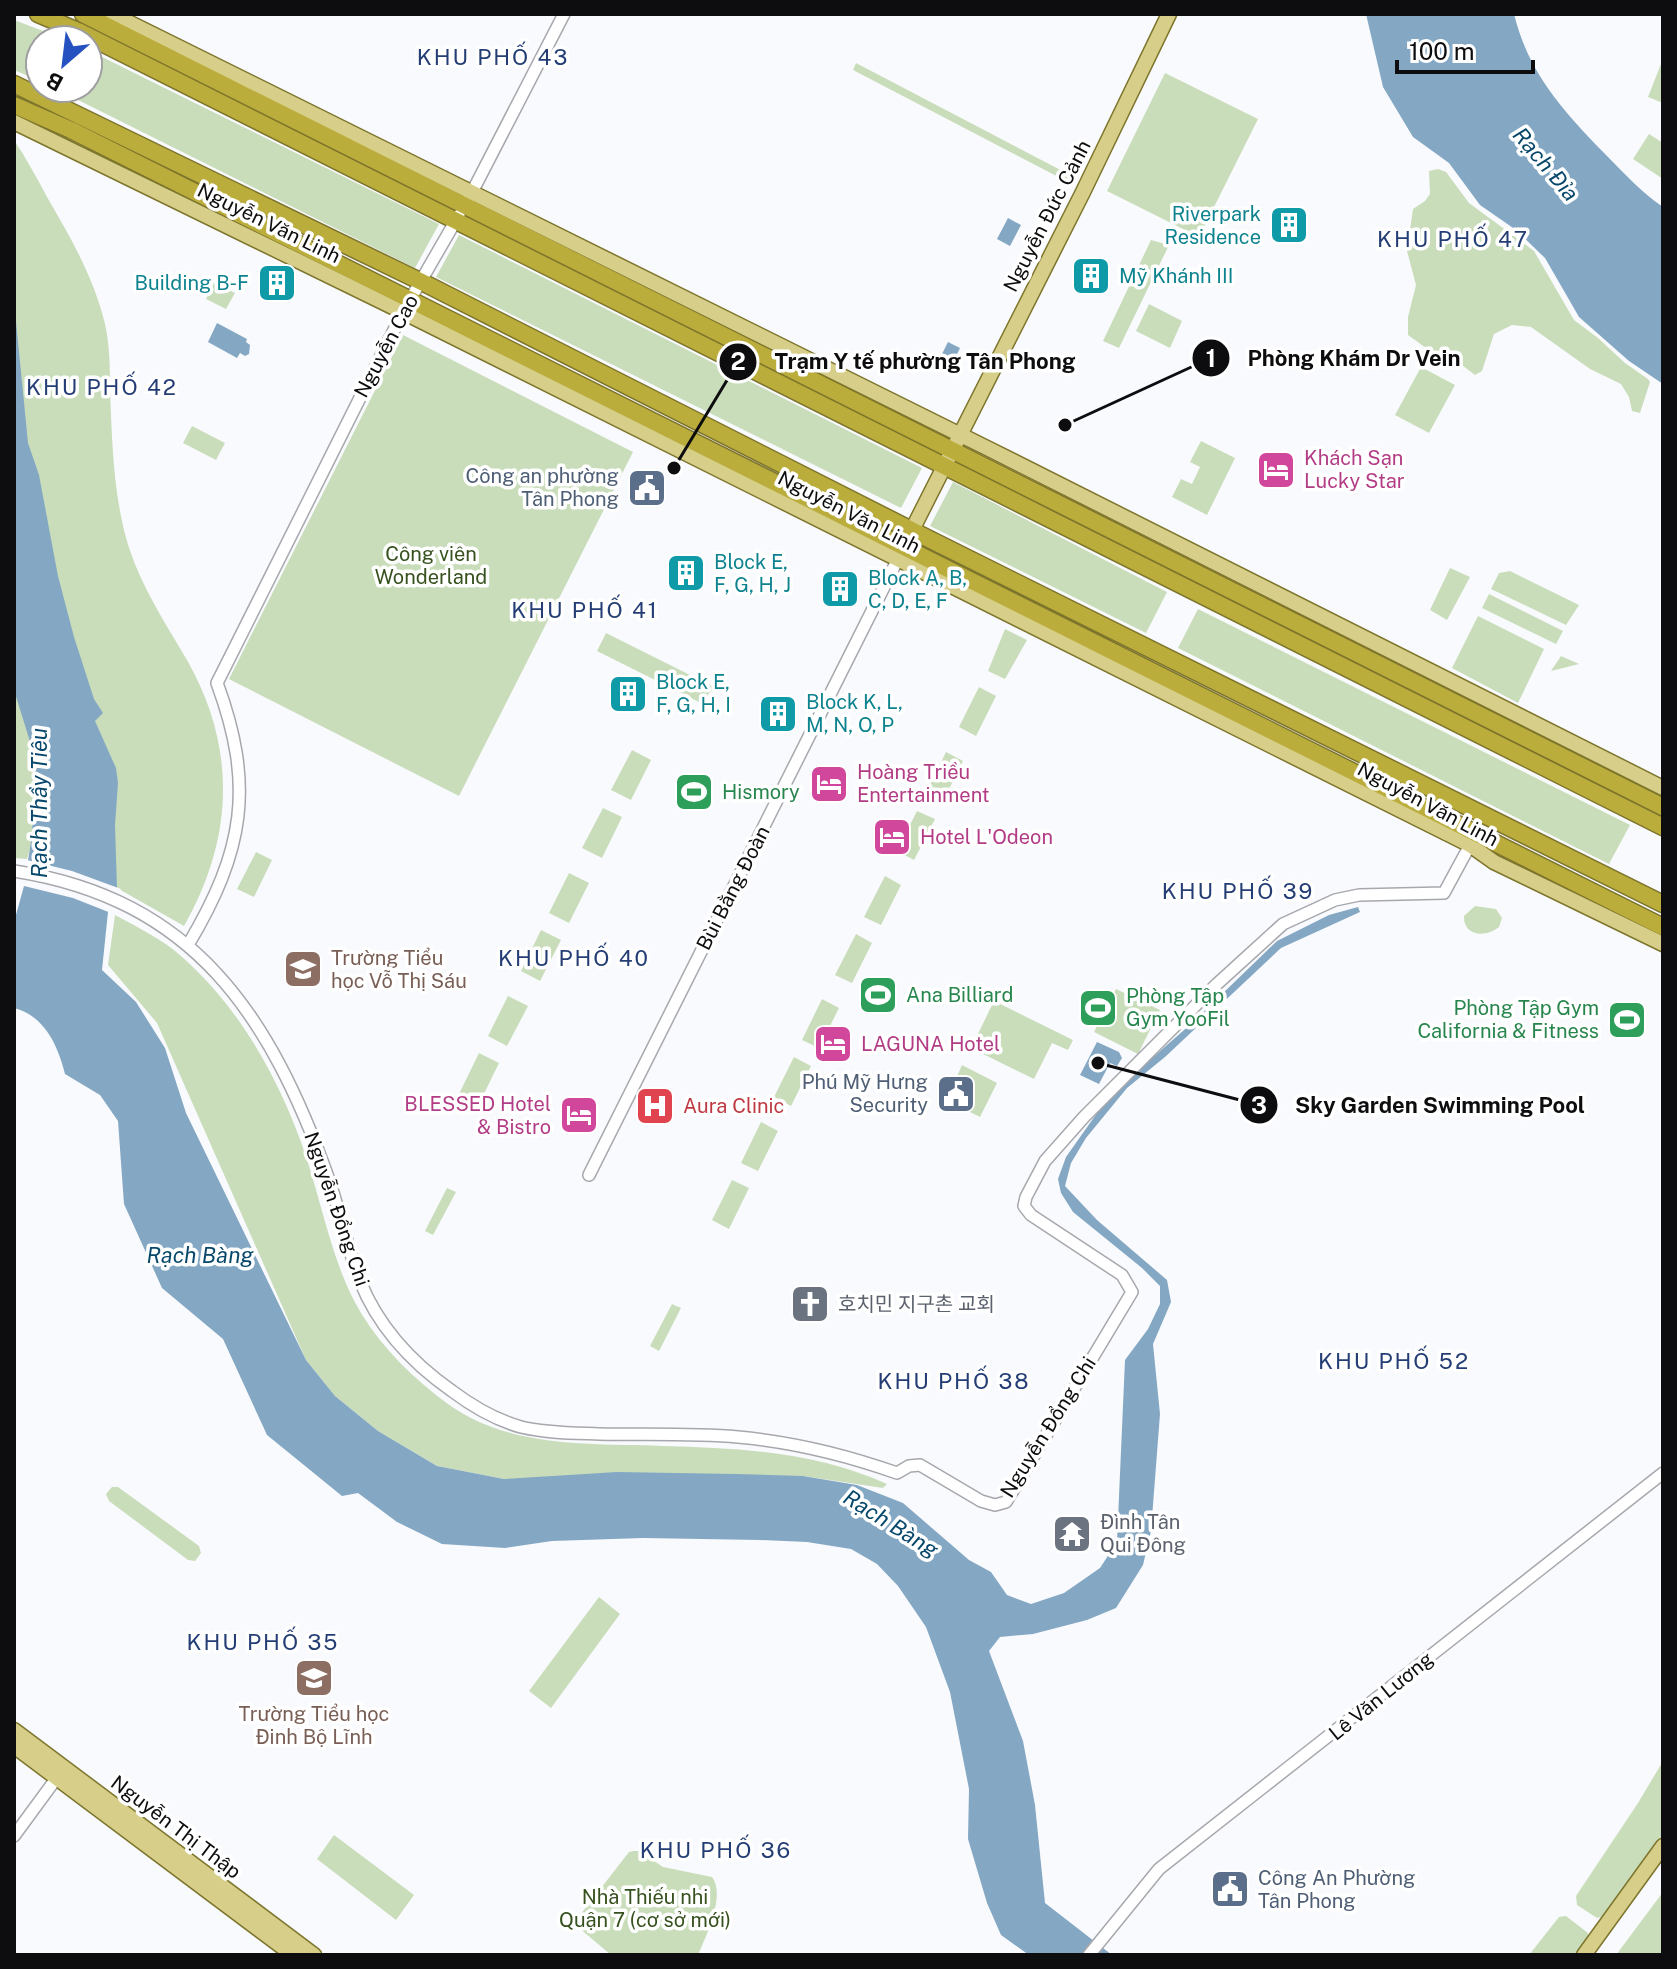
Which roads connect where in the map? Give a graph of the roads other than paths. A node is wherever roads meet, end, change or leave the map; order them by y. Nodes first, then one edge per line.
1 (38, 14) edge
2 (83, 14) edge
3 (112, 14) edge
4 (564, 14) edge
5 (1169, 14) edge
6 (226, 78) junction
7 (14, 84) edge
8 (14, 105) edge
9 (14, 122) edge
10 (467, 200) junction
11 (455, 222) junction
12 (421, 281) junction
13 (406, 306) junction
14 (960, 434) junction
15 (952, 450) junction
16 (944, 467) junction
17 (912, 530) junction
18 (901, 553) junction
19 (1430, 679) junction
20 (1663, 788) edge
21 (1663, 807) edge
22 (1656, 823) edge
23 (1472, 838) junction
24 (14, 871) edge
25 (1663, 904) edge
26 (1604, 906) junction
27 (1663, 927) edge
28 (1663, 944) edge
29 (188, 945) junction
30 (589, 1175) dead end
31 (1663, 1473) edge
32 (14, 1730) edge
33 (14, 1746) edge
34 (61, 1773) junction
35 (14, 1836) edge
36 (1663, 1846) edge
37 (1663, 1862) edge
38 (293, 1955) edge
39 (314, 1955) edge
40 (1089, 1955) edge
41 (1584, 1955) edge
42 (1594, 1955) edge

1 - 11 highway
2 - 6 highway
3 - 6 main road
4 - 10 street, Nguyễn Cao
5 - 14 main road, Nguyễn Đức Cảnh
6 - 10 highway
7 - 12 highway, Nguyễn Văn Linh
8 - 13 highway, Nguyễn Văn Linh
9 - 13 main road, Nguyễn Văn Linh
10 - 11 street, Nguyễn Cao
10 - 14 main road
10 - 15 highway
11 - 12 street, Nguyễn Cao
11 - 16 highway
12 - 13 street, Nguyễn Cao
12 - 17 highway, Nguyễn Văn Linh
13 - 18 highway, Nguyễn Văn Linh
13 - 29 street, Nguyễn Cao
14 - 15 main road, Nguyễn Đức Cảnh
14 - 19 main road
15 - 16 main road, Nguyễn Đức Cảnh
15 - 19 highway
16 - 17 main road, Nguyễn Đức Cảnh
16 - 22 highway
17 - 18 main road, Nguyễn Đức Cảnh
17 - 25 highway, Nguyễn Văn Linh
18 - 23 highway, Nguyễn Văn Linh
18 - 30 street, Bùi Bằng Đoàn
19 - 20 main road
19 - 21 highway
23 - 26 highway, Nguyễn Văn Linh
23 - 29 street, Nguyễn Đổng Chi
24 - 29 street
26 - 27 highway, Nguyễn Văn Linh
26 - 28 main road, Nguyễn Văn Linh
31 - 40 street, Lê Văn Lương
32 - 34 main road, Nguyễn Thị Thập
33 - 34 main road, Nguyễn Thị Thập
34 - 35 street
34 - 38 main road, Nguyễn Thị Thập
34 - 39 main road, Nguyễn Thị Thập
36 - 41 main road
37 - 42 main road

